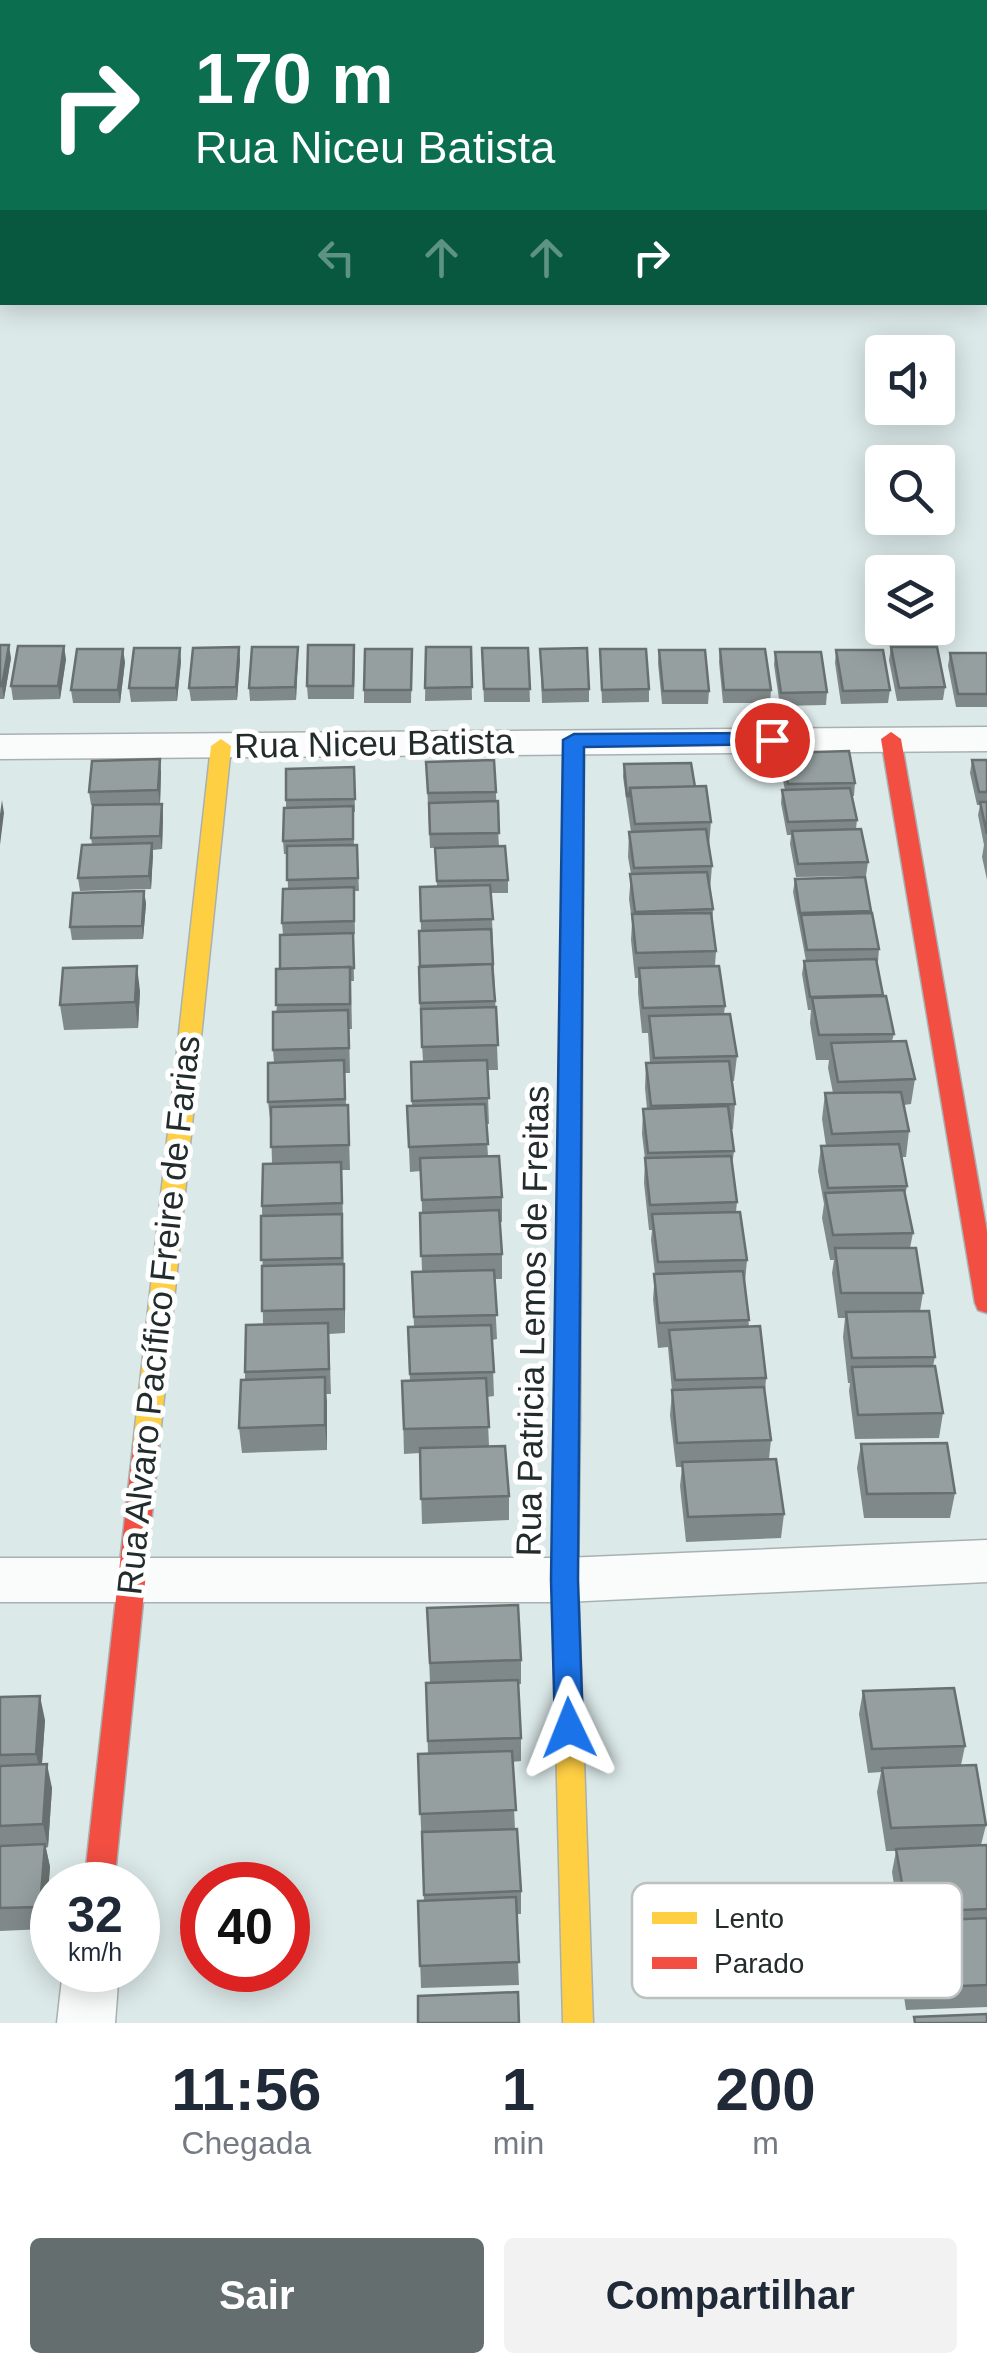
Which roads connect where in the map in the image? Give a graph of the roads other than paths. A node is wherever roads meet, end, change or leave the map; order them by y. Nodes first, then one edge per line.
1 (892, 739) junction
2 (987, 739) edge
3 (574, 740) junction
4 (221, 746) junction
5 (0, 747) edge
6 (987, 1304) edge
7 (987, 1560) edge
8 (0, 1580) edge
9 (565, 1580) junction
10 (129, 1583) junction
11 (101, 1862) edge
12 (89, 1992) edge
13 (86, 2023) edge
14 (578, 2023) edge

1 - 2 street, Rua Niceu Batista
1 - 3 street, Rua Niceu Batista
1 - 6 street
3 - 4 street, Rua Niceu Batista
3 - 9 street, Rua Patricia Lemos de Freitas
4 - 5 street, Rua Niceu Batista
4 - 10 street, Rua Alvaro Pacífico Freire de Farias
7 - 9 street
8 - 10 street
9 - 10 street
9 - 14 street, Rua Patricia Lemos de Freitas
10 - 11 street, Rua Alvaro Pacífico Freire de Farias
12 - 13 street

